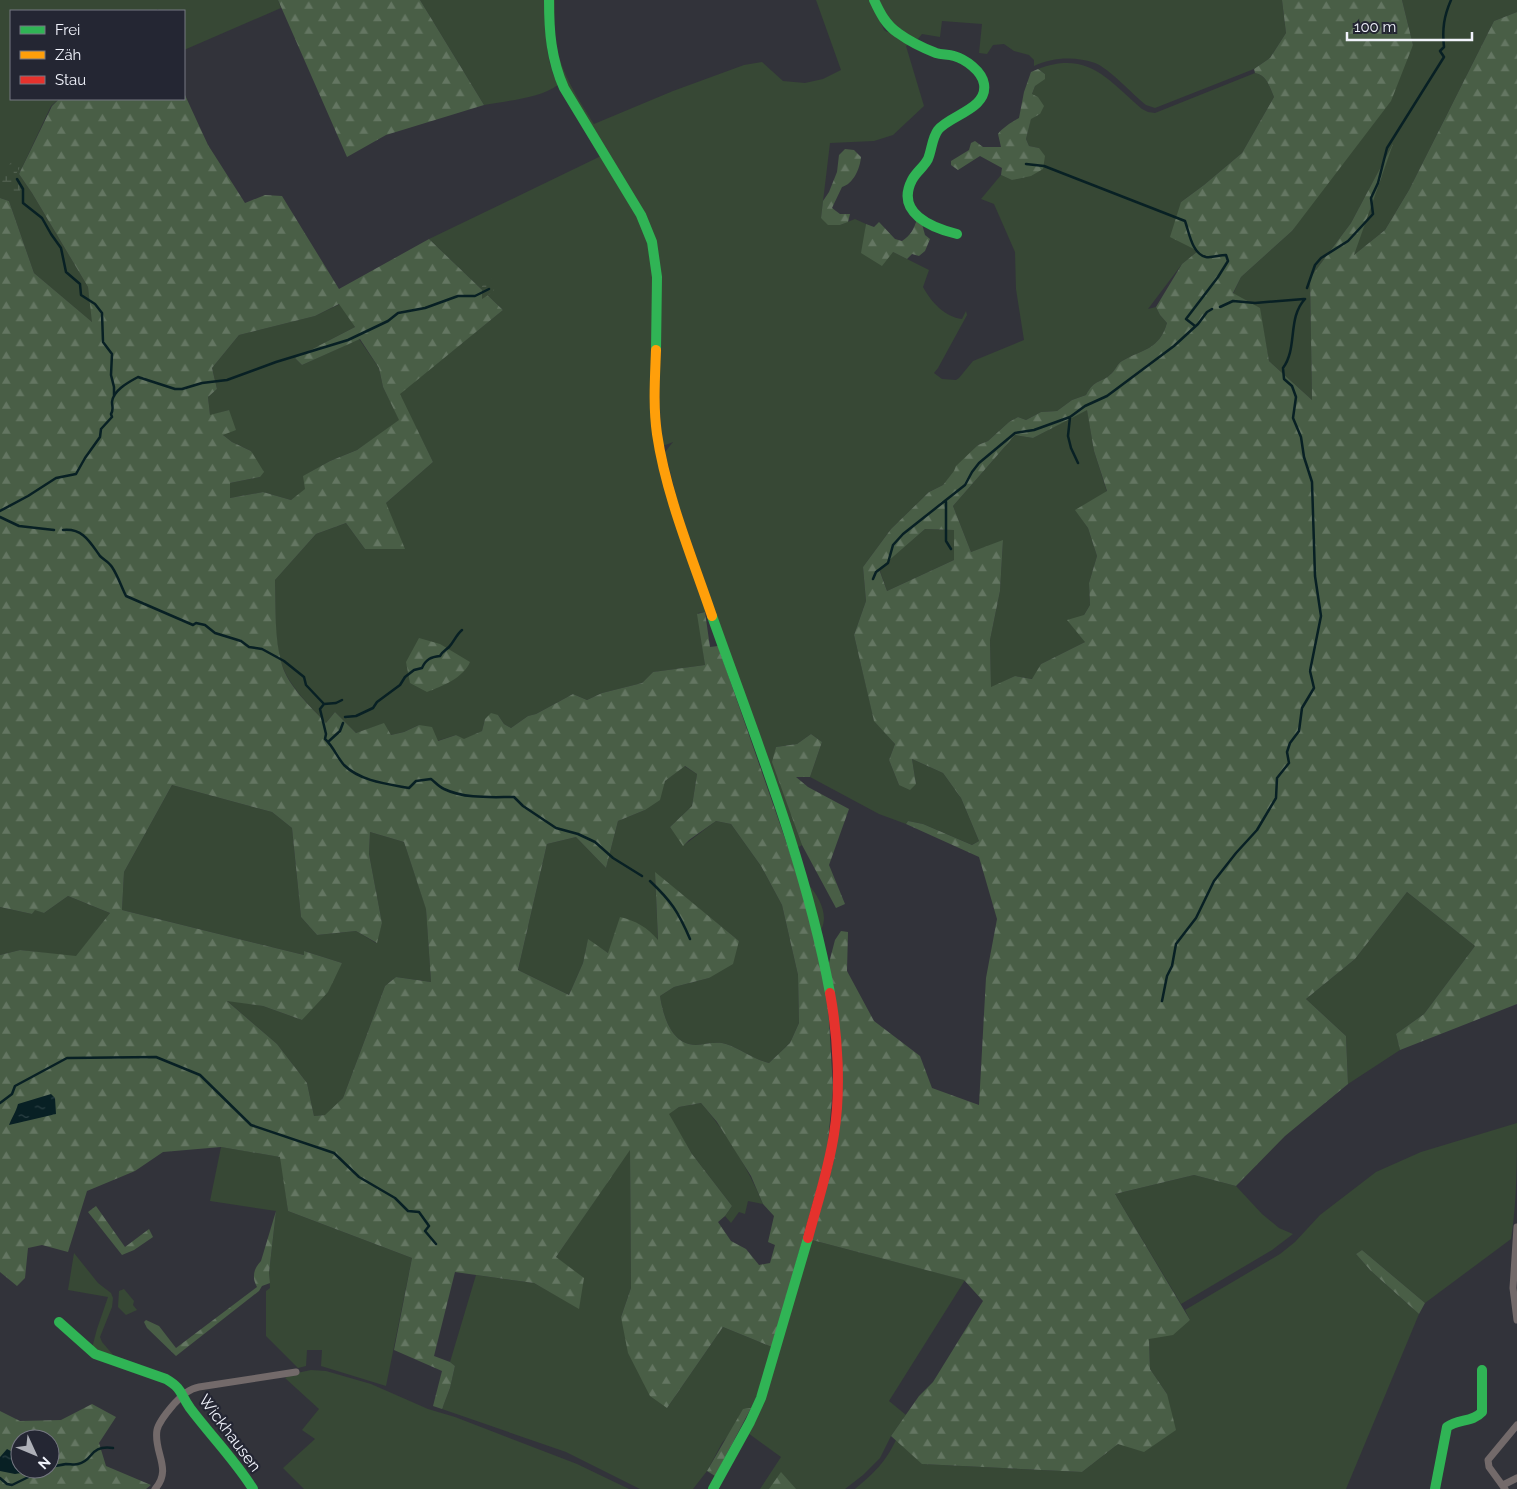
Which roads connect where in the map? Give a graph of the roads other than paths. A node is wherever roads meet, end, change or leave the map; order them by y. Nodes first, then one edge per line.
1 (549, 0) edge
2 (874, 0) edge
3 (957, 234) dead end
4 (1517, 1228) edge
5 (1517, 1320) edge
6 (59, 1322) dead end
7 (1482, 1370) dead end
8 (296, 1372) dead end
9 (183, 1395) junction
10 (1517, 1425) edge
11 (1517, 1478) edge
12 (1504, 1487) edge
13 (155, 1489) edge
14 (253, 1489) edge
15 (713, 1489) edge
16 (1435, 1489) edge

1 - 15 main road
2 - 3 main road
4 - 5 street
6 - 9 main road, Wickhausen
7 - 16 main road
8 - 9 street, Wickhausen
9 - 13 street, Wickhausen
9 - 14 main road, Wickhausen
10 - 12 street
11 - 12 street

